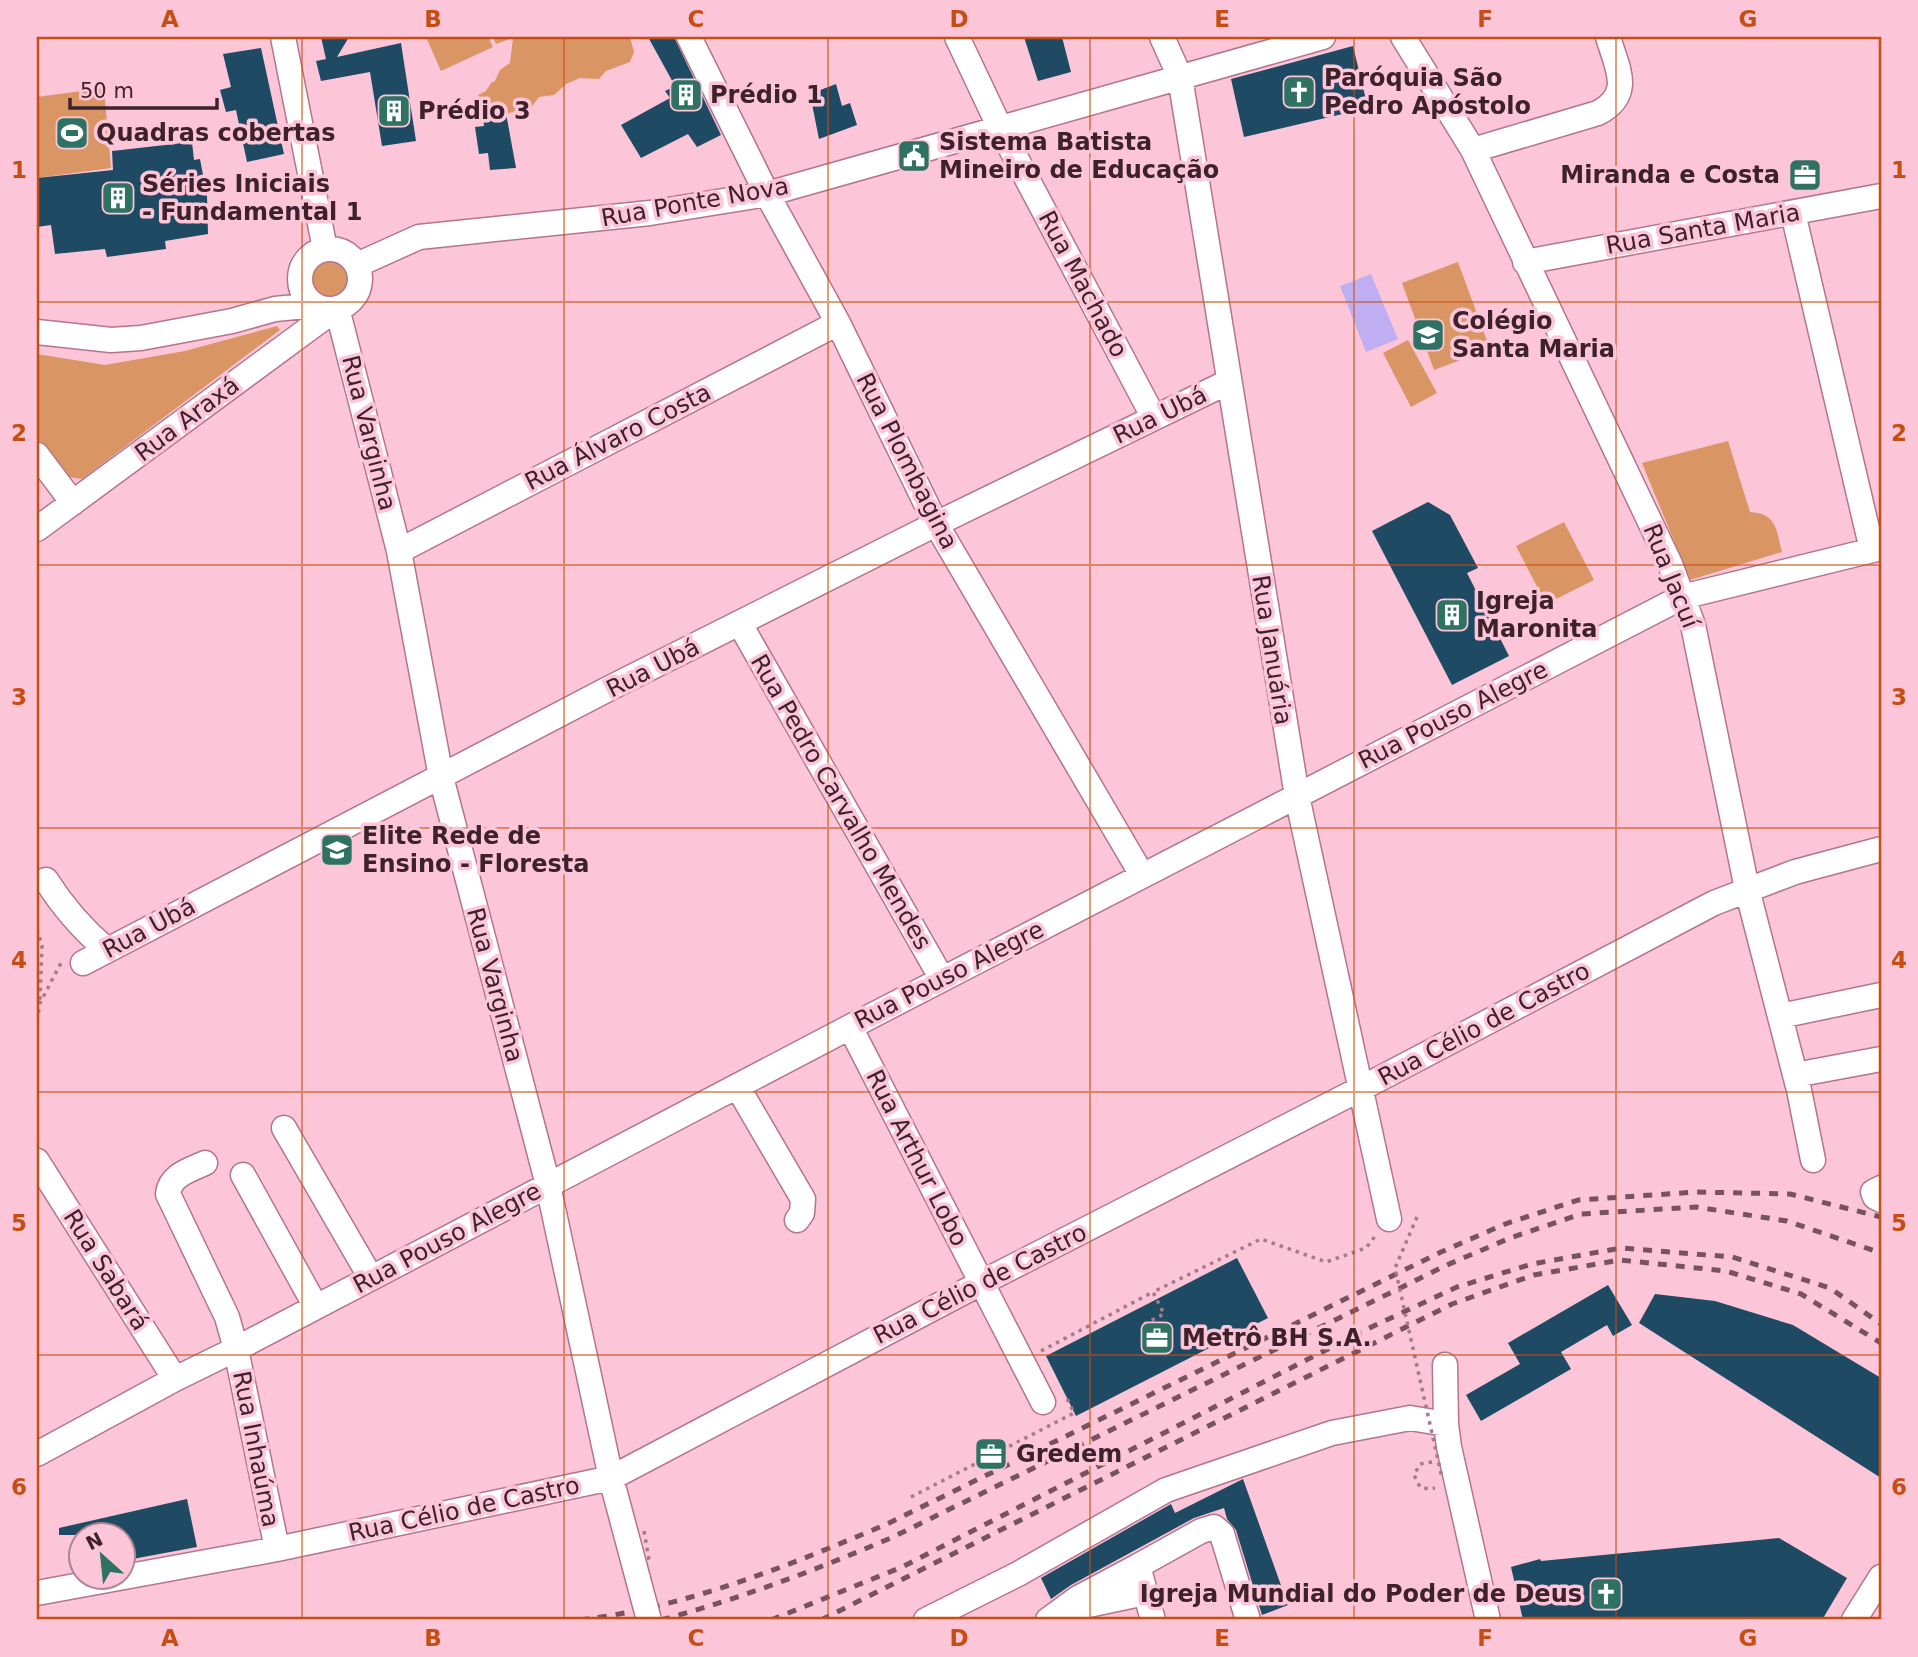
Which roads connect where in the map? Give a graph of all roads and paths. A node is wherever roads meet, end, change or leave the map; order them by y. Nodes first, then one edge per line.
1 (283, 37) edge
2 (689, 37) edge
3 (957, 37) edge
4 (1162, 37) edge
5 (1323, 37) edge
6 (1404, 37) edge
7 (1608, 37) edge
8 (1180, 77) junction
9 (1000, 128) junction
10 (1473, 150) junction
11 (767, 194) junction
12 (1881, 196) edge
13 (1793, 213) junction
14 (325, 249) junction
15 (1525, 262) junction
16 (358, 273) junction
17 (318, 300) junction
18 (838, 323) junction
19 (37, 332) edge
20 (1228, 382) junction
21 (1154, 418) junction
22 (37, 455) edge
23 (73, 503) junction
24 (936, 524) junction
25 (37, 529) edge
26 (1876, 549) edge
27 (399, 551) junction
28 (1682, 597) junction
29 (740, 624) junction
30 (441, 777) junction
31 (1297, 796) junction
32 (1881, 849) edge
33 (1142, 875) junction
34 (46, 880) dead end
35 (1747, 889) junction
36 (37, 929) edge
37 (107, 950) junction
38 (74, 960) joint
39 (942, 979) junction
40 (1881, 995) edge
41 (40, 1003) junction
42 (1780, 1016) junction
43 (37, 1021) edge
44 (850, 1027) junction
45 (1881, 1059) edge
46 (1795, 1074) junction
47 (737, 1086) junction
48 (1362, 1088) junction
49 (284, 1128) dead end
50 (1813, 1160) dead end
51 (37, 1161) edge
52 (205, 1163) dead end
53 (243, 1175) dead end
54 (548, 1185) junction
55 (1881, 1188) edge
56 (1881, 1199) edge
57 (1417, 1217) dead end
58 (1389, 1219) joint
59 (797, 1220) dead end
60 (371, 1278) junction
61 (981, 1283) junction
62 (316, 1307) junction
63 (1144, 1324) dead end
64 (236, 1349) junction
65 (1446, 1365) dead end
66 (175, 1378) junction
67 (1043, 1402) dead end
68 (1446, 1424) junction
69 (37, 1454) edge
70 (611, 1478) junction
71 (1442, 1478) dead end
72 (276, 1549) junction
73 (1138, 1566) junction
74 (1881, 1577) edge
75 (37, 1593) edge
76 (1145, 1593) junction
77 (1055, 1616) edge
78 (649, 1620) edge
79 (926, 1620) edge
80 (1153, 1620) edge
81 (1248, 1620) edge
82 (1488, 1620) edge
83 (1854, 1620) edge

1 - 14 street
2 - 11 street, Rua Plombagina
3 - 9 street, Rua Machado
4 - 8 street, Rua Januária
5 - 8 street, Rua Ponte Nova
6 - 10 street, Rua Jacuí
7 - 10 street
8 - 9 street, Rua Ponte Nova
8 - 20 street, Rua Januária
9 - 11 street, Rua Ponte Nova
9 - 21 street, Rua Machado
10 - 15 street, Rua Jacuí
11 - 16 street, Rua Ponte Nova
11 - 18 street, Rua Plombagina
12 - 13 street, Rua Santa Maria
13 - 15 street, Rua Santa Maria
13 - 26 street
14 - 16 street
14 - 17 street
15 - 28 street, Rua Jacuí
16 - 17 street
17 - 19 street
17 - 23 street, Rua Araxá
17 - 27 street, Rua Varginha
18 - 24 street, Rua Plombagina
18 - 27 street, Rua Álvaro Costa
20 - 21 street, Rua Ubá
20 - 31 street, Rua Januária
21 - 24 street, Rua Ubá
22 - 23 street
23 - 25 street, Rua Araxá
24 - 29 street, Rua Ubá
24 - 33 street, Rua Plombagina
26 - 28 street, Rua Pouso Alegre
27 - 30 street, Rua Varginha
28 - 31 street, Rua Pouso Alegre
28 - 35 street, Rua Jacuí
29 - 30 street, Rua Ubá
29 - 39 street, Rua Pedro Carvalho Mendes
30 - 37 street, Rua Ubá
30 - 54 street, Rua Varginha
31 - 33 street, Rua Pouso Alegre
31 - 48 street, Rua Januária
32 - 35 street, Rua Célio de Castro
33 - 39 street, Rua Pouso Alegre
34 - 37 street
35 - 42 street, Rua Jacuí
35 - 48 street, Rua Célio de Castro
36 - 41 path
37 - 38 street, Rua Ubá
38 - 41 path
39 - 44 street, Rua Pouso Alegre
40 - 42 street
41 - 43 path
42 - 46 street, Rua Jacuí
44 - 47 street, Rua Pouso Alegre
44 - 61 street, Rua Arthur Lobo
45 - 46 street
46 - 50 street, Rua Jacuí
47 - 54 street, Rua Pouso Alegre
47 - 59 street
48 - 58 street, Rua Januária
48 - 61 street, Rua Célio de Castro
49 - 60 street
51 - 66 street, Rua Sabará
52 - 64 street, Rua Inhaúma
53 - 62 street
54 - 60 street, Rua Pouso Alegre
54 - 70 street, Rua Varginha
55 - 56 street
57 - 71 path, bridge
58 - 63 path
60 - 62 street, Rua Pouso Alegre
61 - 67 street, Rua Arthur Lobo
61 - 70 street, Rua Célio de Castro
62 - 64 street, Rua Pouso Alegre
64 - 66 street, Rua Pouso Alegre
64 - 72 street, Rua Inhaúma
65 - 68 street
66 - 69 street, Rua Pouso Alegre
68 - 79 street
68 - 82 street
70 - 72 street, Rua Célio de Castro
70 - 78 street, Rua Varginha, bridge
72 - 75 street, Rua Célio de Castro
73 - 76 street
73 - 77 street
73 - 81 street
74 - 83 street
76 - 77 street
76 - 80 street

